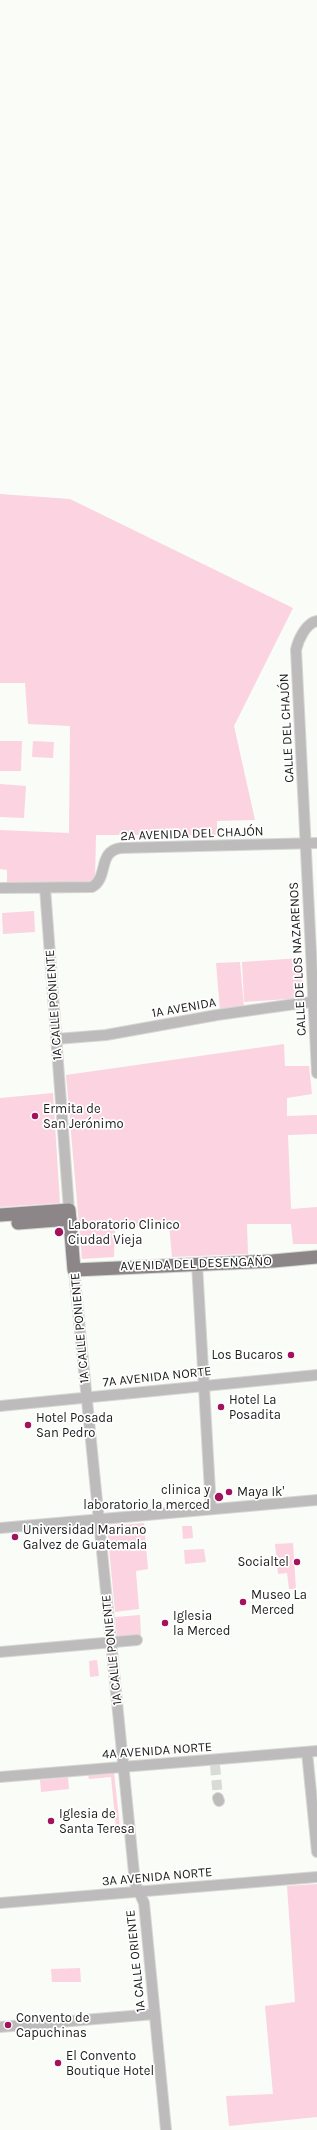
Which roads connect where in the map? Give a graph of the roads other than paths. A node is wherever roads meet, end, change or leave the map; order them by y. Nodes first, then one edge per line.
1 (317, 621) edge
2 (306, 843) junction
3 (317, 843) edge
4 (0, 888) edge
5 (45, 888) junction
6 (315, 1001) edge
7 (56, 1039) junction
8 (317, 1073) edge
9 (0, 1215) edge
10 (70, 1215) junction
11 (0, 1224) edge
12 (317, 1257) edge
13 (197, 1264) junction
14 (74, 1270) junction
15 (317, 1375) edge
16 (203, 1386) junction
17 (87, 1397) junction
18 (0, 1406) edge
19 (317, 1500) edge
20 (210, 1509) junction
21 (99, 1519) junction
22 (0, 1528) edge
23 (137, 1640) dead end
24 (111, 1643) junction
25 (0, 1652) edge
26 (312, 1752) edge
27 (123, 1767) junction
28 (0, 1777) edge
29 (317, 1852) edge
30 (317, 1877) edge
31 (139, 1892) junction
32 (0, 1903) edge
33 (155, 2014) junction
34 (0, 2027) edge
35 (166, 2130) edge

1 - 2 street, CALLE DEL CHAJÓN
2 - 3 street, 2A AVENIDA DEL CHAJÓN
2 - 5 street, 2A AVENIDA DEL CHAJÓN
2 - 6 street, CALLE DE LOS NAZARENOS
4 - 5 street
5 - 7 street, 1A CALLE PONIENTE
6 - 7 street, 1A AVENIDA
6 - 8 street, CALLE DE LOS NAZARENOS
7 - 10 street, 1A CALLE PONIENTE
9 - 10 main road
10 - 11 main road
10 - 14 main road, 1A CALLE PONIENTE
12 - 13 main road, AVENIDA DEL DESENGAÑO
13 - 14 main road, AVENIDA DEL DESENGAÑO
13 - 16 street
14 - 17 street, 1A CALLE PONIENTE
15 - 16 street, 7A AVENIDA NORTE
16 - 17 street, 7A AVENIDA NORTE
16 - 20 street
17 - 18 street, 7A AVENIDA NORTE
17 - 21 street, 1A CALLE PONIENTE
19 - 20 street
20 - 21 street
21 - 22 street
21 - 24 street, 1A CALLE PONIENTE
23 - 24 street
24 - 25 street
24 - 27 street, 1A CALLE PONIENTE
26 - 27 street, 4A AVENIDA NORTE
26 - 29 street
27 - 28 street, 4A AVENIDA NORTE
27 - 31 street, 1A CALLE ORIENTE
30 - 31 street, 3A AVENIDA NORTE
31 - 32 street, 3A AVENIDA NORTE
31 - 33 street, 1A CALLE ORIENTE
33 - 34 street
33 - 35 street, 1A CALLE ORIENTE

